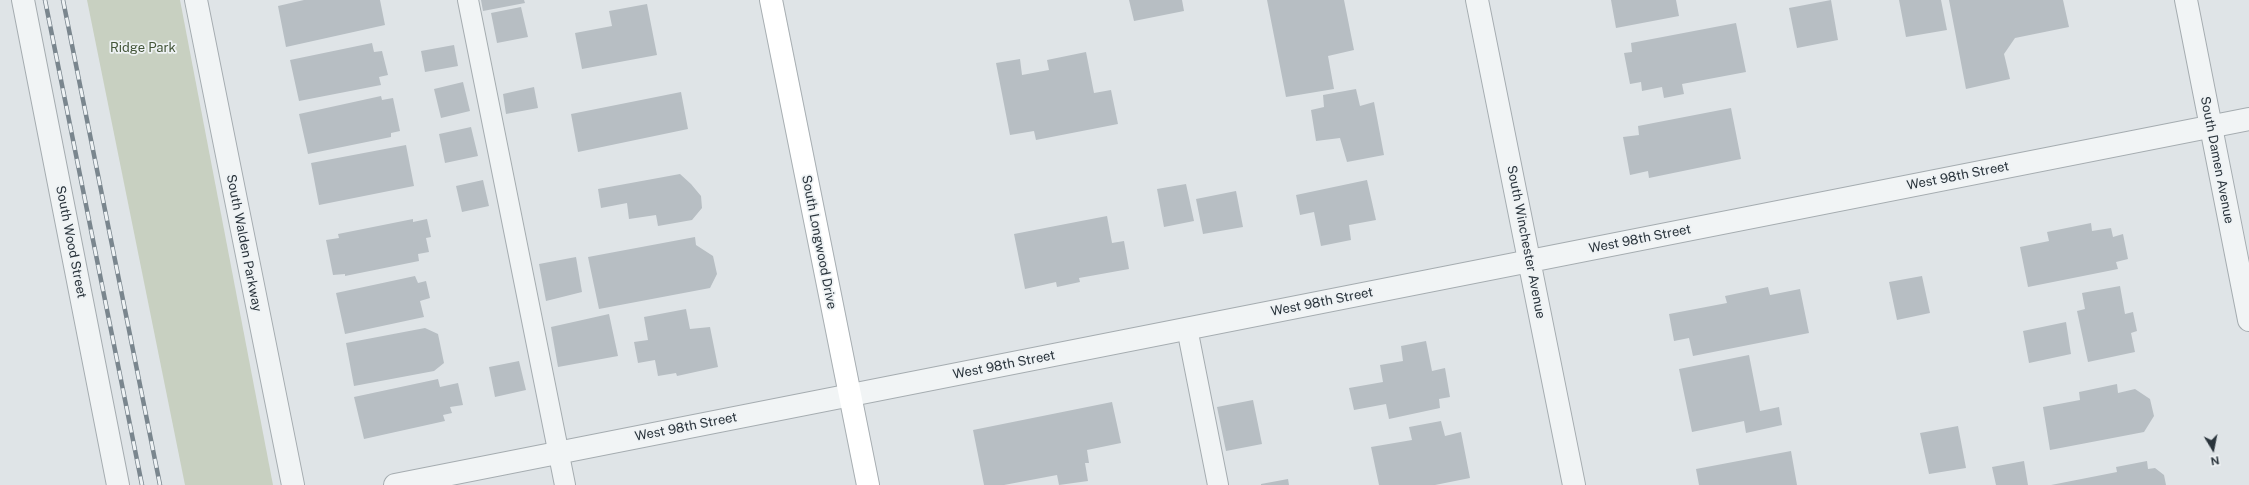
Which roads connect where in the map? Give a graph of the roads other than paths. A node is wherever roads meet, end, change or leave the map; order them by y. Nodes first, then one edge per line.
1 (23, 0) edge
2 (196, 0) edge
3 (468, 0) edge
4 (771, 0) edge
5 (1478, 0) edge
6 (2186, 0) edge
7 (2249, 119) edge
8 (2211, 127) junction
9 (1530, 261) junction
10 (2249, 320) edge
11 (1187, 328) junction
12 (850, 395) junction
13 (559, 453) junction
14 (118, 485) edge
15 (293, 485) edge
16 (395, 485) edge
17 (565, 485) edge
18 (868, 485) edge
19 (1218, 485) edge
20 (1574, 485) edge

1 - 14 street, South Wood Street
2 - 15 street, South Walden Parkway
3 - 13 lane
4 - 12 street, South Longwood Drive
5 - 9 street, South Winchester Avenue
6 - 8 street, South Damen Avenue
7 - 8 street, West 98th Street
8 - 9 street, West 98th Street
8 - 10 street, South Damen Avenue
9 - 11 street, West 98th Street
9 - 20 street, South Winchester Avenue
11 - 12 street, West 98th Street
11 - 19 lane
12 - 13 street, West 98th Street
12 - 18 street, South Longwood Drive
13 - 16 street, West 98th Street
13 - 17 lane

